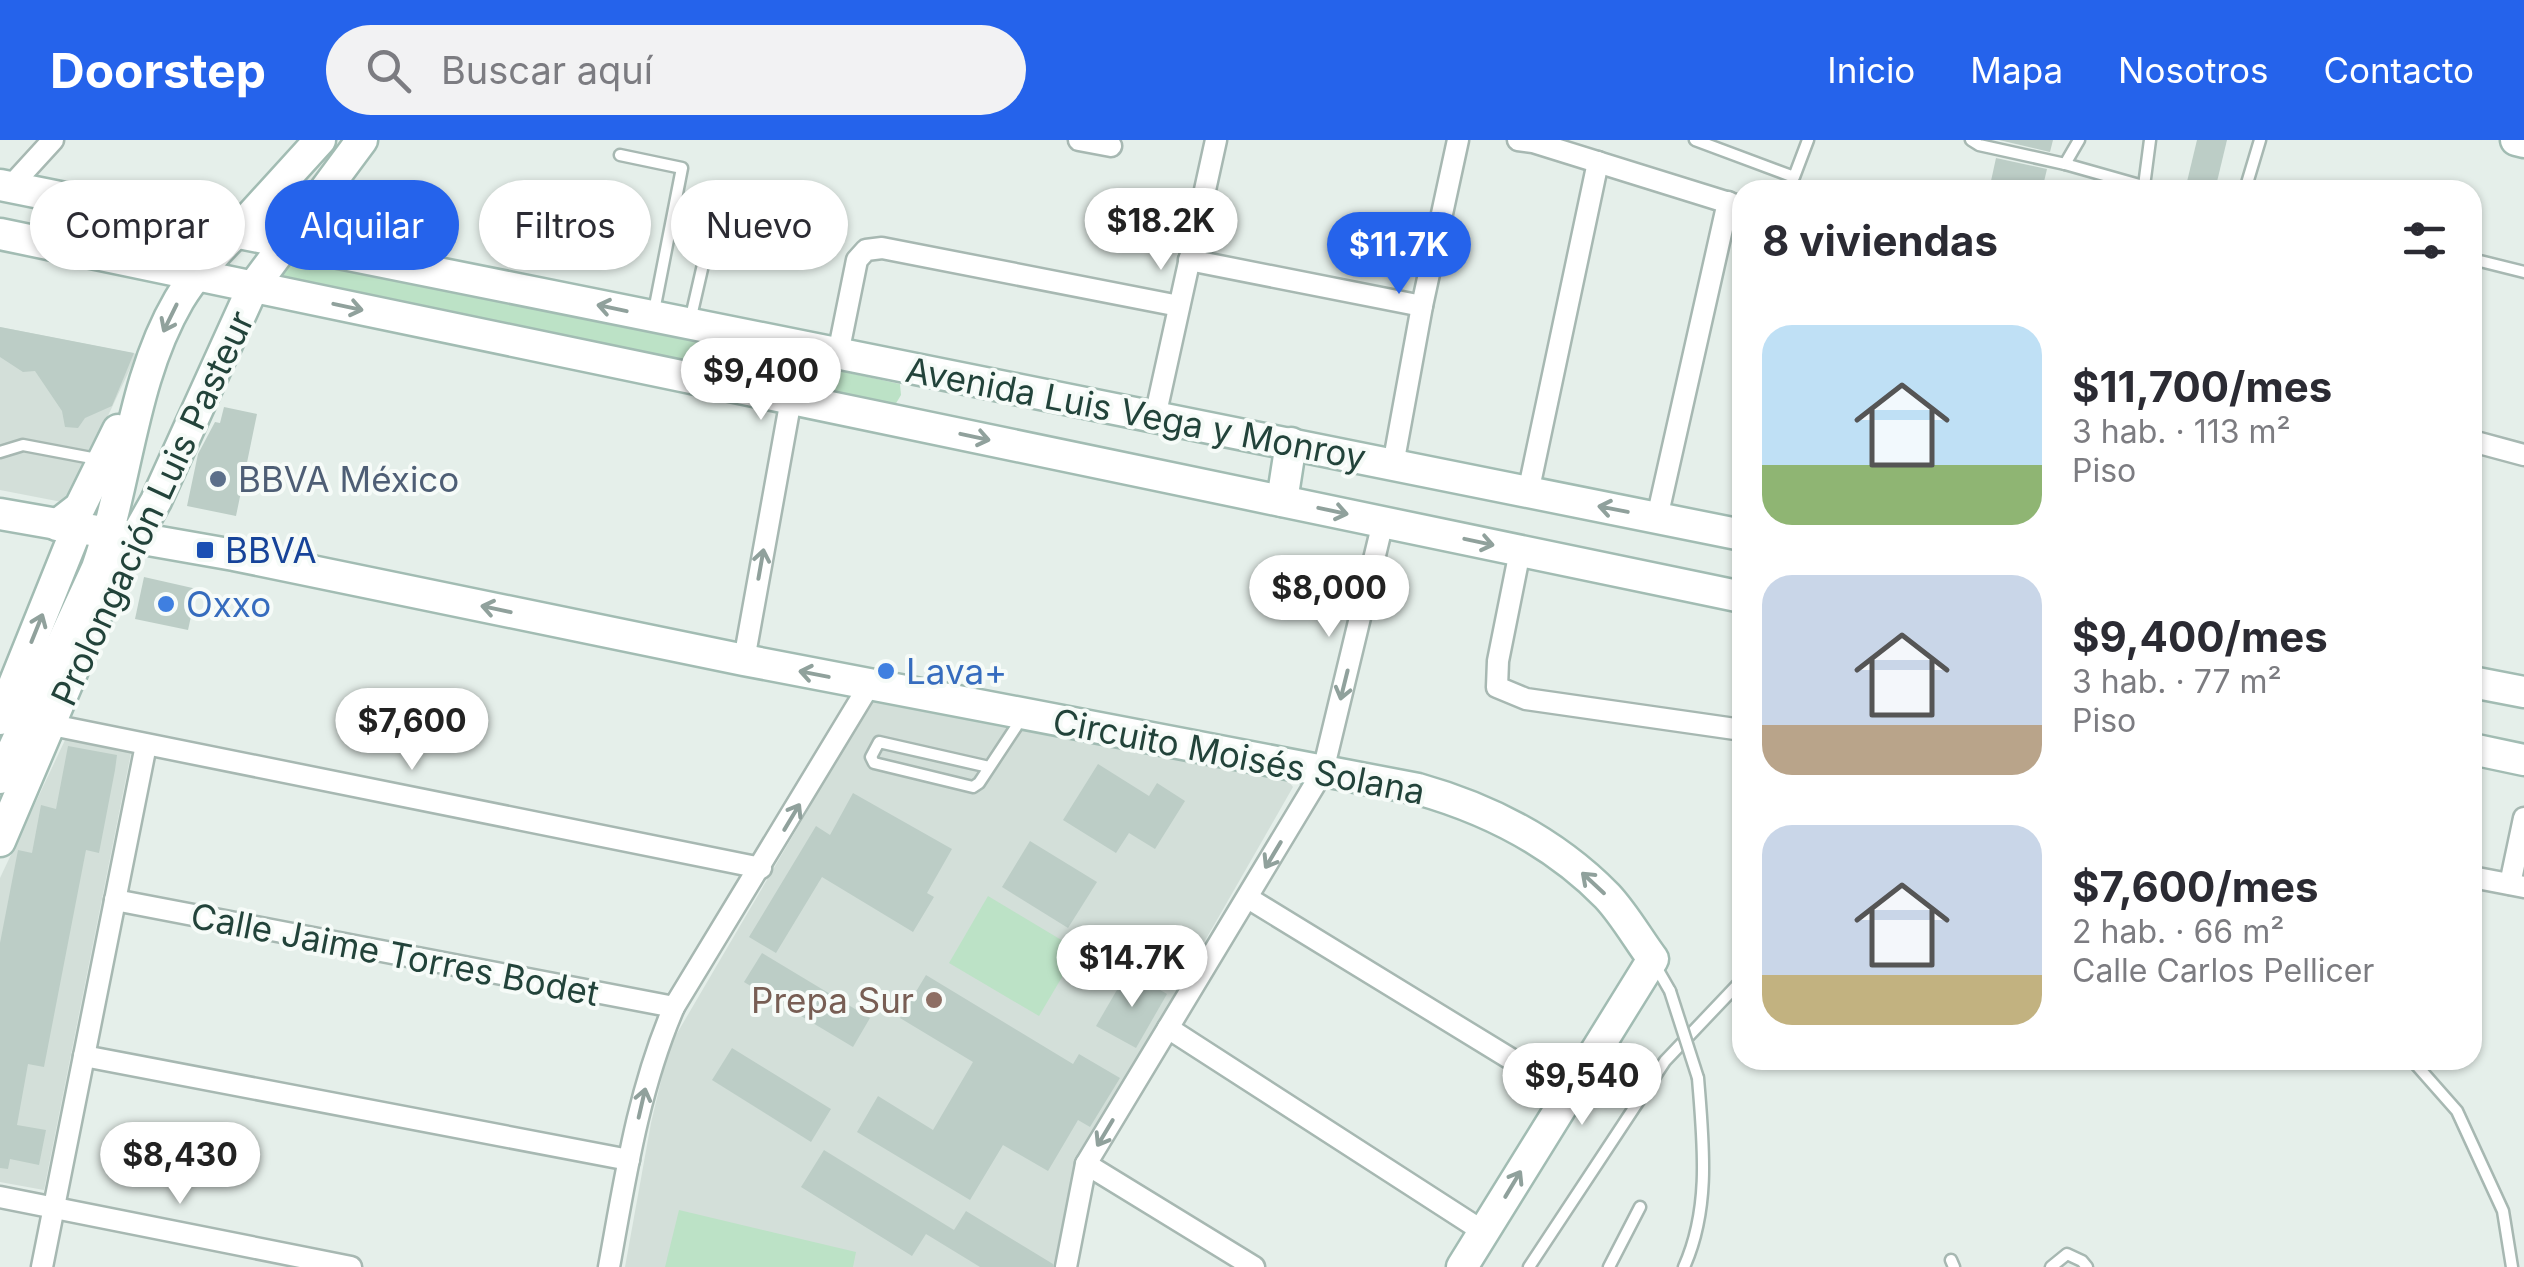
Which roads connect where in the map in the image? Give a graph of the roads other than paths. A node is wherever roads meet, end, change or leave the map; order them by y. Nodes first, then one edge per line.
1 (53, 140) edge
2 (320, 140) edge
3 (362, 140) edge
4 (1079, 140) edge
5 (1216, 140) edge
6 (1458, 140) edge
7 (1518, 140) edge
8 (1695, 140) edge
9 (1808, 140) edge
10 (1971, 140) edge
11 (2079, 140) edge
12 (2150, 140) edge
13 (2260, 140) edge
14 (2516, 140) edge
15 (2524, 142) edge
16 (1111, 146) dead end
17 (620, 155) dead end
18 (1598, 162) junction
19 (2065, 164) junction
20 (333, 180) edge
21 (2122, 180) edge
22 (2145, 180) edge
23 (2248, 180) edge
24 (5, 186) edge
25 (30, 191) edge
26 (1732, 204) edge
27 (1732, 217) edge
28 (245, 222) edge
29 (0, 234) edge
30 (1190, 260) junction
31 (2482, 262) edge
32 (201, 270) edge
33 (267, 270) edge
34 (421, 270) edge
35 (702, 270) edge
36 (2524, 272) edge
37 (196, 275) junction
38 (253, 287) junction
39 (1179, 306) junction
40 (1422, 306) junction
41 (653, 317) junction
42 (690, 324) junction
43 (838, 354) junction
44 (150, 365) junction
45 (916, 369) junction
46 (790, 398) junction
47 (1155, 417) junction
48 (907, 423) junction
49 (1291, 443) junction
50 (2482, 446) edge
51 (0, 452) edge
52 (2524, 455) edge
53 (103, 460) junction
54 (1394, 465) junction
55 (1528, 493) junction
56 (1282, 501) junction
57 (0, 514) edge
58 (1658, 518) junction
59 (1384, 522) junction
60 (67, 527) junction
61 (1732, 533) edge
62 (122, 536) junction
63 (1520, 551) junction
64 (1732, 595) edge
65 (744, 660) junction
66 (870, 684) junction
67 (2482, 684) edge
68 (2524, 692) edge
69 (1022, 713) junction
70 (0, 716) edge
71 (52, 725) junction
72 (1732, 729) edge
73 (146, 745) junction
74 (2482, 751) edge
75 (2524, 760) edge
76 (989, 767) junction
77 (1322, 771) junction
78 (0, 778) edge
79 (2524, 818) edge
80 (0, 841) edge
81 (761, 868) junction
82 (2482, 879) edge
83 (2517, 886) edge
84 (1248, 898) junction
85 (116, 900) junction
86 (1652, 960) junction
87 (1732, 991) edge
88 (674, 1007) junction
89 (1168, 1028) junction
90 (84, 1056) junction
91 (2421, 1070) edge
92 (1568, 1094) junction
93 (628, 1160) junction
94 (1086, 1164) junction
95 (0, 1197) edge
96 (1640, 1207) dead end
97 (54, 1208) junction
98 (1484, 1232) junction
99 (42, 1267) edge
100 (351, 1267) edge
101 (609, 1267) edge
102 (1066, 1267) edge
103 (1254, 1267) edge
104 (1462, 1267) edge
105 (1529, 1267) edge
106 (1608, 1267) edge
107 (1684, 1267) edge
108 (2051, 1267) edge
109 (2086, 1267) edge
110 (2512, 1267) edge

1 - 24 street
2 - 28 main road, Prolongación Luis Pasteur
3 - 20 main road, Prolongación Luis Pasteur
4 - 16 street
5 - 30 street
6 - 40 street
7 - 18 street
8 - 9 lane
10 - 19 lane
11 - 19 lane
12 - 22 lane
13 - 23 lane
14 - 15 main road
17 - 41 lane
18 - 26 street
18 - 55 street
19 - 21 lane
24 - 25 main road, Avenida Luis Vega y Monroy
27 - 58 street
29 - 37 main road, Avenida Luis Vega y Monroy
30 - 39 street
30 - 40 street
31 - 36 lane
32 - 37 main road, Prolongación Luis Pasteur
33 - 38 main road, Prolongación Luis Pasteur
41 -> 34 main road, Avenida Luis Vega y Monroy
35 - 42 lane
37 - 38 main road, Avenida Luis Vega y Monroy
37 -> 44 main road, Prolongación Luis Pasteur
38 -> 46 main road, Avenida Luis Vega y Monroy
38 - 62 main road, Prolongación Luis Pasteur
39 - 43 street
39 - 47 street
40 - 54 street
41 - 42 main road, Avenida Luis Vega y Monroy
42 - 43 main road, Avenida Luis Vega y Monroy
43 - 45 main road, Avenida Luis Vega y Monroy
44 - 53 main road
44 - 62 main road, Prolongación Luis Pasteur
45 - 47 main road, Avenida Luis Vega y Monroy
45 - 48 main road
46 - 48 main road, Avenida Luis Vega y Monroy
65 -> 46 street
47 - 49 main road, Avenida Luis Vega y Monroy
48 -> 56 main road, Avenida Luis Vega y Monroy
49 - 54 main road, Avenida Luis Vega y Monroy
49 - 56 main road
50 - 52 street
51 - 53 lane
53 - 60 main road
54 - 55 main road, Avenida Luis Vega y Monroy
58 -> 55 main road, Avenida Luis Vega y Monroy
56 -> 59 main road, Avenida Luis Vega y Monroy
57 - 60 main road, Circuito Moisés Solana
58 - 61 main road, Avenida Luis Vega y Monroy
59 -> 63 main road, Avenida Luis Vega y Monroy
59 -> 77 street
60 - 62 main road, Circuito Moisés Solana
70 -> 60 main road, Prolongación Luis Pasteur
65 -> 62 main road, Circuito Moisés Solana
62 - 71 main road, Prolongación Luis Pasteur
62 - 78 main road, Prolongación Luis Pasteur
63 - 64 main road, Avenida Luis Vega y Monroy
63 - 72 street
66 -> 65 main road, Circuito Moisés Solana
66 - 69 main road, Circuito Moisés Solana
81 -> 66 street
67 - 68 main road
69 - 76 lane
69 - 77 main road, Circuito Moisés Solana
71 - 73 street
71 - 80 main road, Prolongación Luis Pasteur
73 - 81 street
73 - 85 street
74 - 75 main road
76 - 76 lane
77 -> 84 street
86 -> 77 main road, Circuito Moisés Solana
79 - 83 street
81 - 88 street
82 - 83 street
84 - 89 street
84 - 92 street
85 - 88 street, Calle Jaime Torres Bodet
85 - 90 street
86 - 92 main road
86 - 107 lane, bridge
87 - 105 lane
93 -> 88 street
89 -> 94 street
89 - 98 street
90 - 93 street
90 - 97 street
91 - 110 lane
98 -> 92 main road
93 - 101 street
94 - 102 street
94 - 103 street
95 - 97 street
96 - 106 lane
97 - 99 street
97 - 100 street
98 - 104 main road
108 - 109 lane

